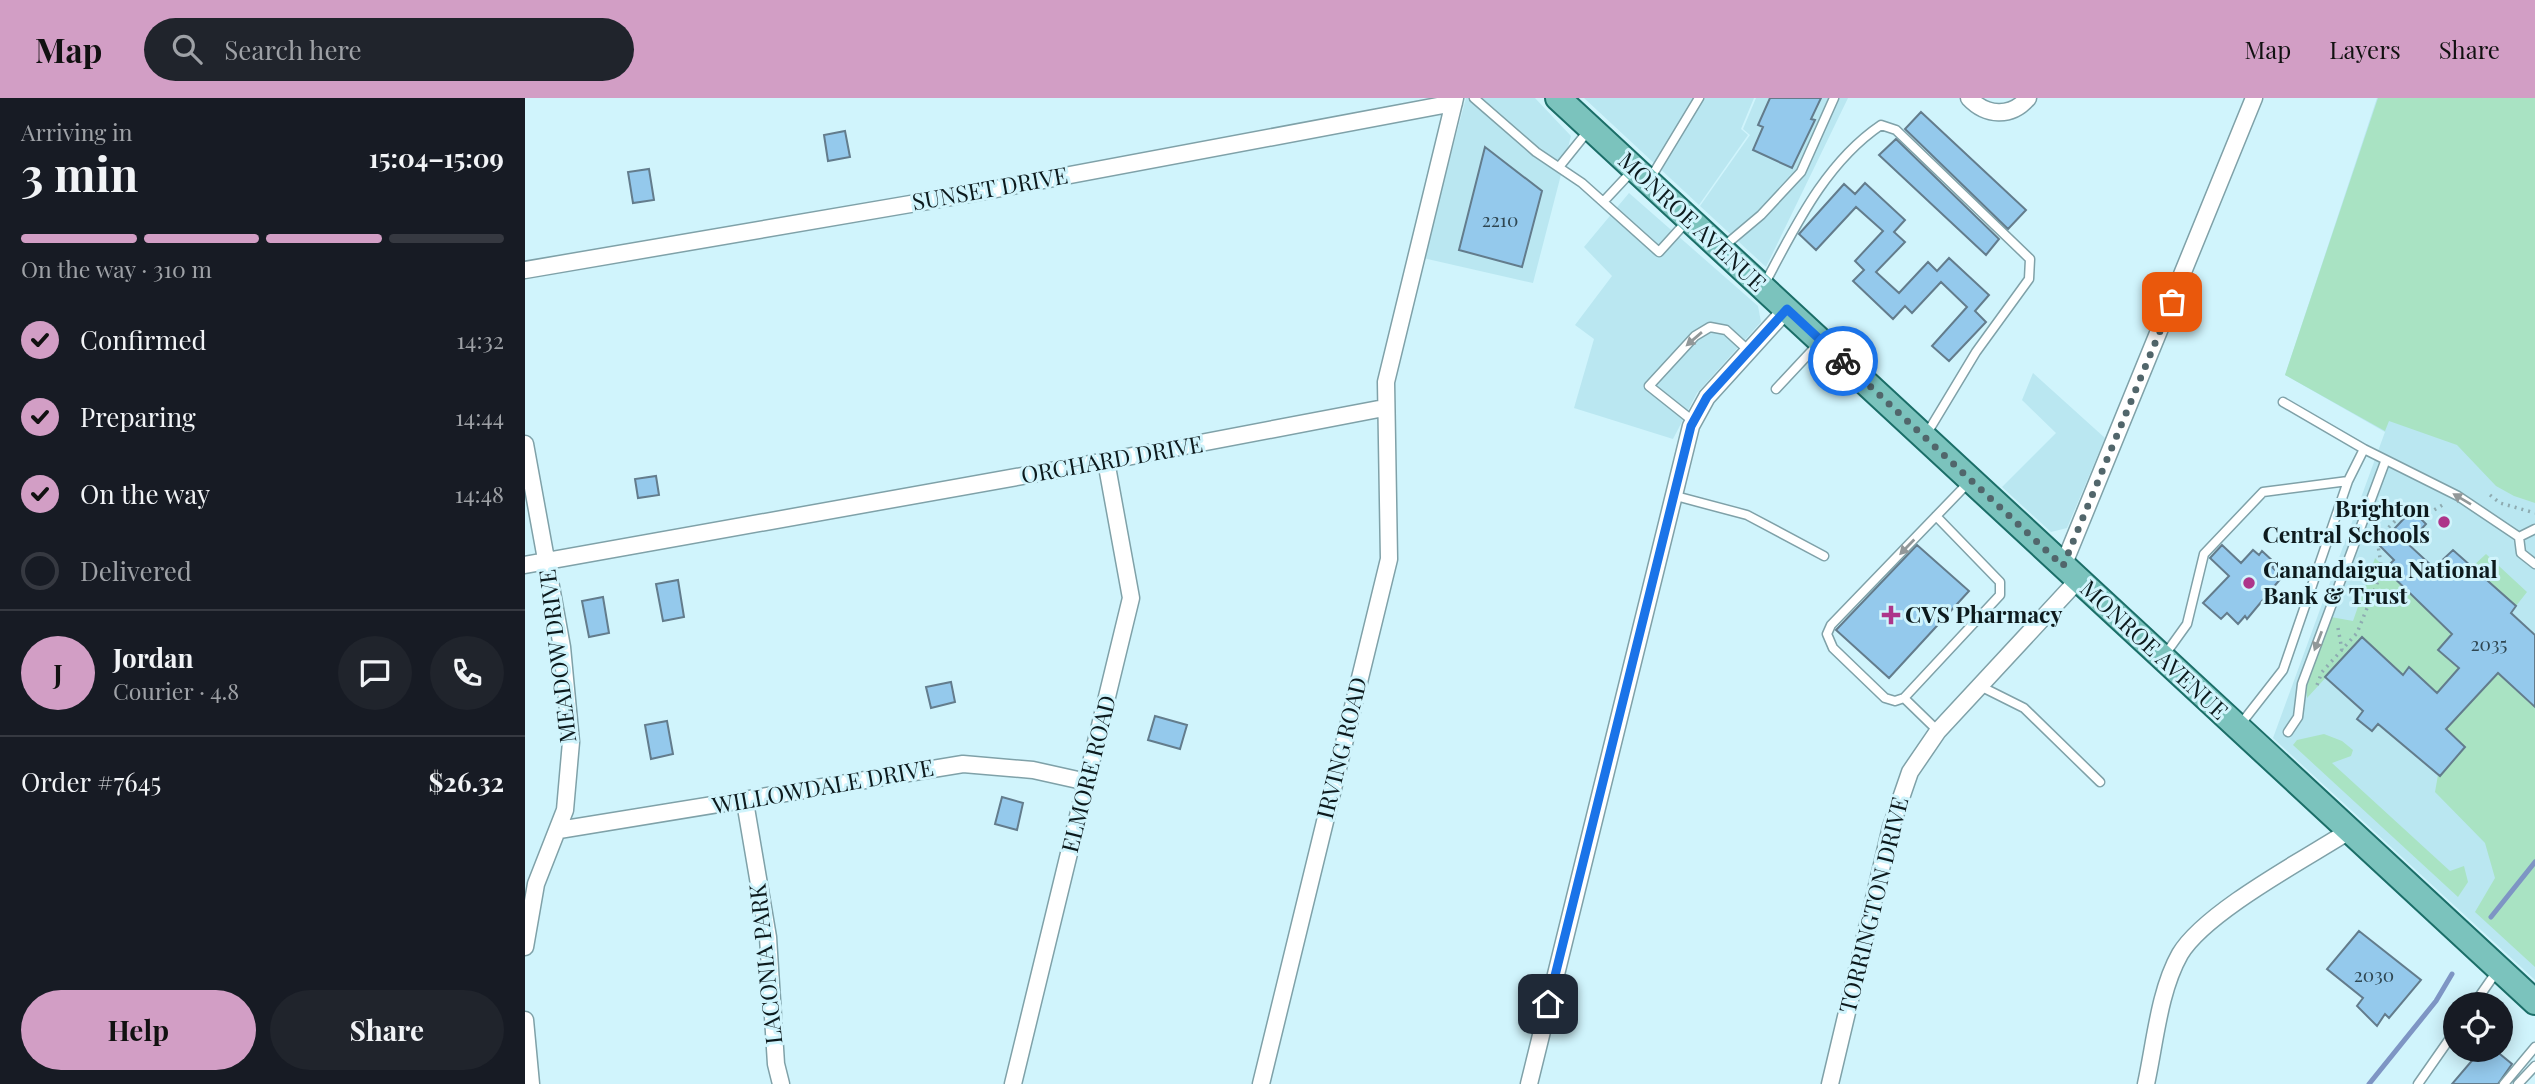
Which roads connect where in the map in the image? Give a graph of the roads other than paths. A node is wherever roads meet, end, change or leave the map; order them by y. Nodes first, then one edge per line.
1 (1474, 98) edge
2 (1699, 98) edge
3 (1834, 98) edge
4 (1969, 98) edge
5 (2028, 98) edge
6 (2254, 98) edge
7 (1560, 99) edge
8 (1455, 100) edge
9 (1590, 128) junction
10 (1559, 167) junction
11 (1641, 175) junction
12 (1604, 201) junction
13 (1689, 219) junction
14 (1720, 249) junction
15 (525, 270) edge
16 (1763, 288) junction
17 (1787, 309) junction
18 (1821, 341) junction
19 (1749, 351) junction
20 (1776, 389) dead end
21 (2283, 402) dead end
22 (1384, 408) junction
23 (1693, 421) junction
24 (1925, 438) junction
25 (525, 444) edge
26 (2364, 449) junction
27 (1106, 461) junction
28 (2385, 462) junction
29 (1971, 480) junction
30 (2348, 481) junction
31 (1672, 495) junction
32 (1936, 516) junction
33 (2535, 529) edge
34 (2519, 537) junction
35 (1823, 556) dead end
36 (547, 561) junction
37 (2535, 564) edge
38 (525, 565) edge
39 (2070, 573) junction
40 (2162, 658) junction
41 (1980, 686) junction
42 (1904, 698) junction
43 (2237, 728) junction
44 (1938, 731) junction
45 (2288, 732) dead end
46 (1087, 782) junction
47 (2100, 782) dead end
48 (745, 802) junction
49 (559, 830) junction
50 (2349, 831) junction
51 (525, 947) edge
52 (2499, 969) junction
53 (2483, 992) edge
54 (2535, 1002) edge
55 (525, 1020) edge
56 (2535, 1047) edge
57 (2443, 1048) edge
58 (2535, 1066) edge
59 (531, 1084) edge
60 (781, 1084) edge
61 (1013, 1084) edge
62 (1261, 1084) edge
63 (1529, 1084) edge
64 (1829, 1084) edge
65 (2146, 1084) edge
66 (2418, 1084) edge
67 (2504, 1084) edge
68 (2518, 1084) edge

1 - 10 lane
2 - 11 lane
3 - 14 lane
4 - 5 street
6 - 39 street
7 - 9 main road, MONROE AVENUE
8 - 15 street, SUNSET DRIVE
8 - 22 street
9 - 10 lane
9 - 11 main road, MONROE AVENUE
10 - 12 lane
11 - 12 lane
11 - 13 main road, MONROE AVENUE
12 - 13 lane
13 - 14 main road, MONROE AVENUE
14 - 16 main road, MONROE AVENUE
16 - 17 main road, MONROE AVENUE
16 - 24 lane
17 - 18 main road, MONROE AVENUE
17 - 19 street
18 - 20 lane
18 - 24 main road, MONROE AVENUE
19 - 23 street
19 -> 23 lane
21 - 26 lane
22 - 27 street, ORCHARD DRIVE
22 - 62 street, IRVING ROAD
23 - 31 street
24 - 29 main road, MONROE AVENUE
25 - 36 street, MEADOW DRIVE
26 - 28 lane
26 - 30 lane
27 - 36 street, ORCHARD DRIVE
27 - 46 street, ELMORE ROAD
34 -> 28 lane
28 -> 45 lane
29 - 32 lane
29 - 39 main road, MONROE AVENUE
30 - 40 lane
30 - 43 lane
31 - 35 lane
31 - 63 street
32 - 42 lane
32 -> 42 lane
33 - 34 lane
34 - 37 lane
36 - 38 street, ORCHARD DRIVE
36 - 49 street, MEADOW DRIVE
39 - 40 main road, MONROE AVENUE
39 - 41 street, TORRINGTON DRIVE
40 - 43 main road, MONROE AVENUE
41 - 44 street, TORRINGTON DRIVE
41 - 47 lane
42 - 44 lane
43 - 50 main road, MONROE AVENUE
44 - 64 street, TORRINGTON DRIVE
46 - 48 street, WILLOWDALE DRIVE
46 - 61 street, ELMORE ROAD
48 - 49 street, WILLOWDALE DRIVE
48 - 60 street, LACONIA PARK
49 - 51 street, MEADOW DRIVE
50 - 52 main road, MONROE AVENUE
50 - 65 street
52 - 53 lane
52 - 54 main road, MONROE AVENUE
55 - 59 street
56 - 67 lane
57 - 66 lane
58 - 68 lane

